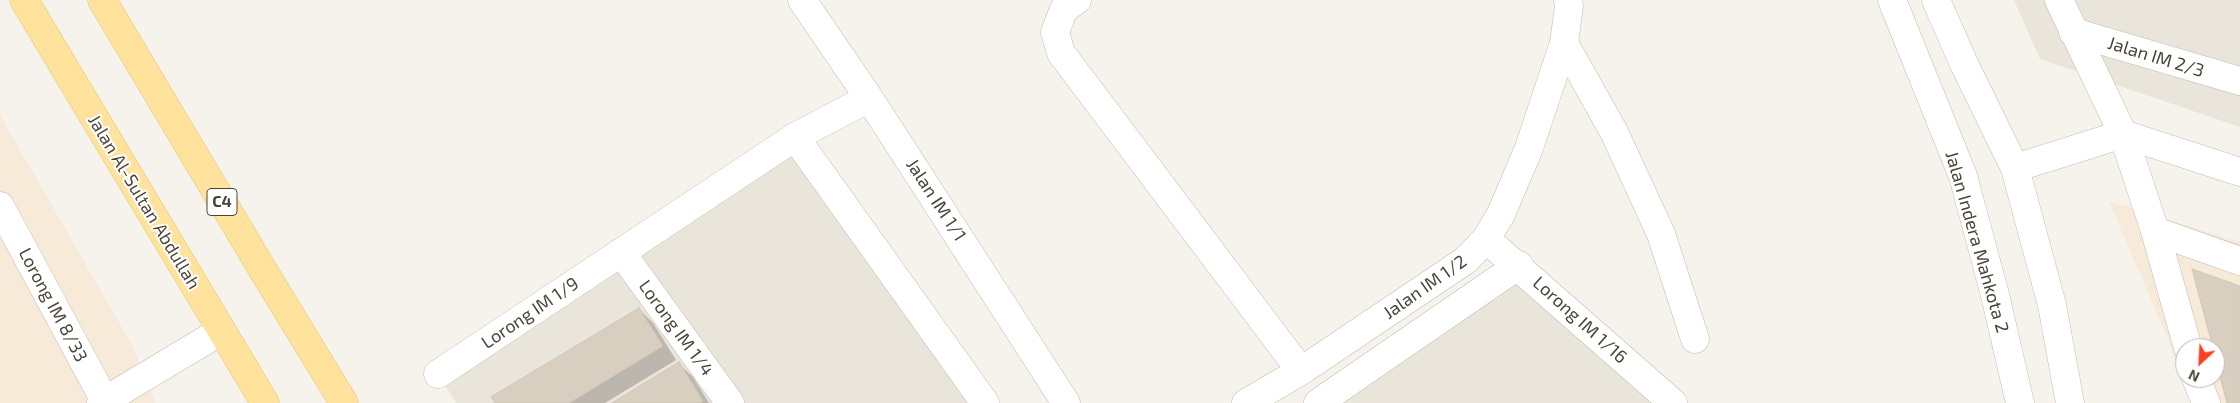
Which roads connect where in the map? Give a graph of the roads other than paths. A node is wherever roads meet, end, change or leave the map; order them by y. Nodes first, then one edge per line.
1 (24, 0) edge
2 (102, 0) edge
3 (802, 0) edge
4 (1078, 0) edge
5 (1568, 0) edge
6 (1892, 0) edge
7 (1936, 0) edge
8 (2059, 0) edge
9 (2073, 32) junction
10 (1564, 43) junction
11 (2240, 81) edge
12 (869, 98) junction
13 (2122, 134) junction
14 (795, 137) junction
15 (2015, 168) junction
16 (2240, 172) edge
17 (0, 206) edge
18 (2154, 231) junction
19 (1486, 239) junction
20 (622, 252) junction
21 (2240, 261) edge
22 (1519, 265) junction
23 (221, 331) junction
24 (2185, 338) edge
25 (1696, 339) dead end
26 (1301, 371) junction
27 (438, 374) dead end
28 (2200, 388) edge
29 (104, 402) edge
30 (265, 403) edge
31 (344, 403) edge
32 (730, 403) edge
33 (985, 403) edge
34 (1066, 403) edge
35 (1246, 403) edge
36 (1318, 403) edge
37 (1673, 403) edge
38 (2020, 403) edge
39 (2070, 403) edge
40 (2206, 403) edge

1 - 23 main road, Jalan Al-Sultan Abdullah
2 - 31 main road, C4
3 - 12 street, Jalan IM 1/1
4 - 26 street
5 - 10 street, Jalan IM 1/2
6 - 38 street, Jalan Indera Mahkota 2
7 - 15 street
8 - 9 street
9 - 11 street, Jalan IM 2/3
9 - 13 street
10 - 19 street, Jalan IM 1/2
10 - 25 street
12 - 14 street, Lorong IM 1/9
12 - 34 street, Jalan IM 1/1
13 - 15 street
13 - 16 street
13 - 18 street
14 - 20 street, Lorong IM 1/9
14 - 33 street
15 - 39 street
17 - 29 street, Lorong IM 8/33
18 - 21 street
18 - 24 street
19 - 22 street, Lorong IM 1/16
19 - 26 street, Jalan IM 1/2
20 - 27 street, Lorong IM 1/9
20 - 32 street, Lorong IM 1/4
22 - 36 street
22 - 37 street, Lorong IM 1/16
23 - 29 street
23 - 30 main road, Jalan Al-Sultan Abdullah
26 - 35 street, Jalan IM 1/2
28 - 40 street

